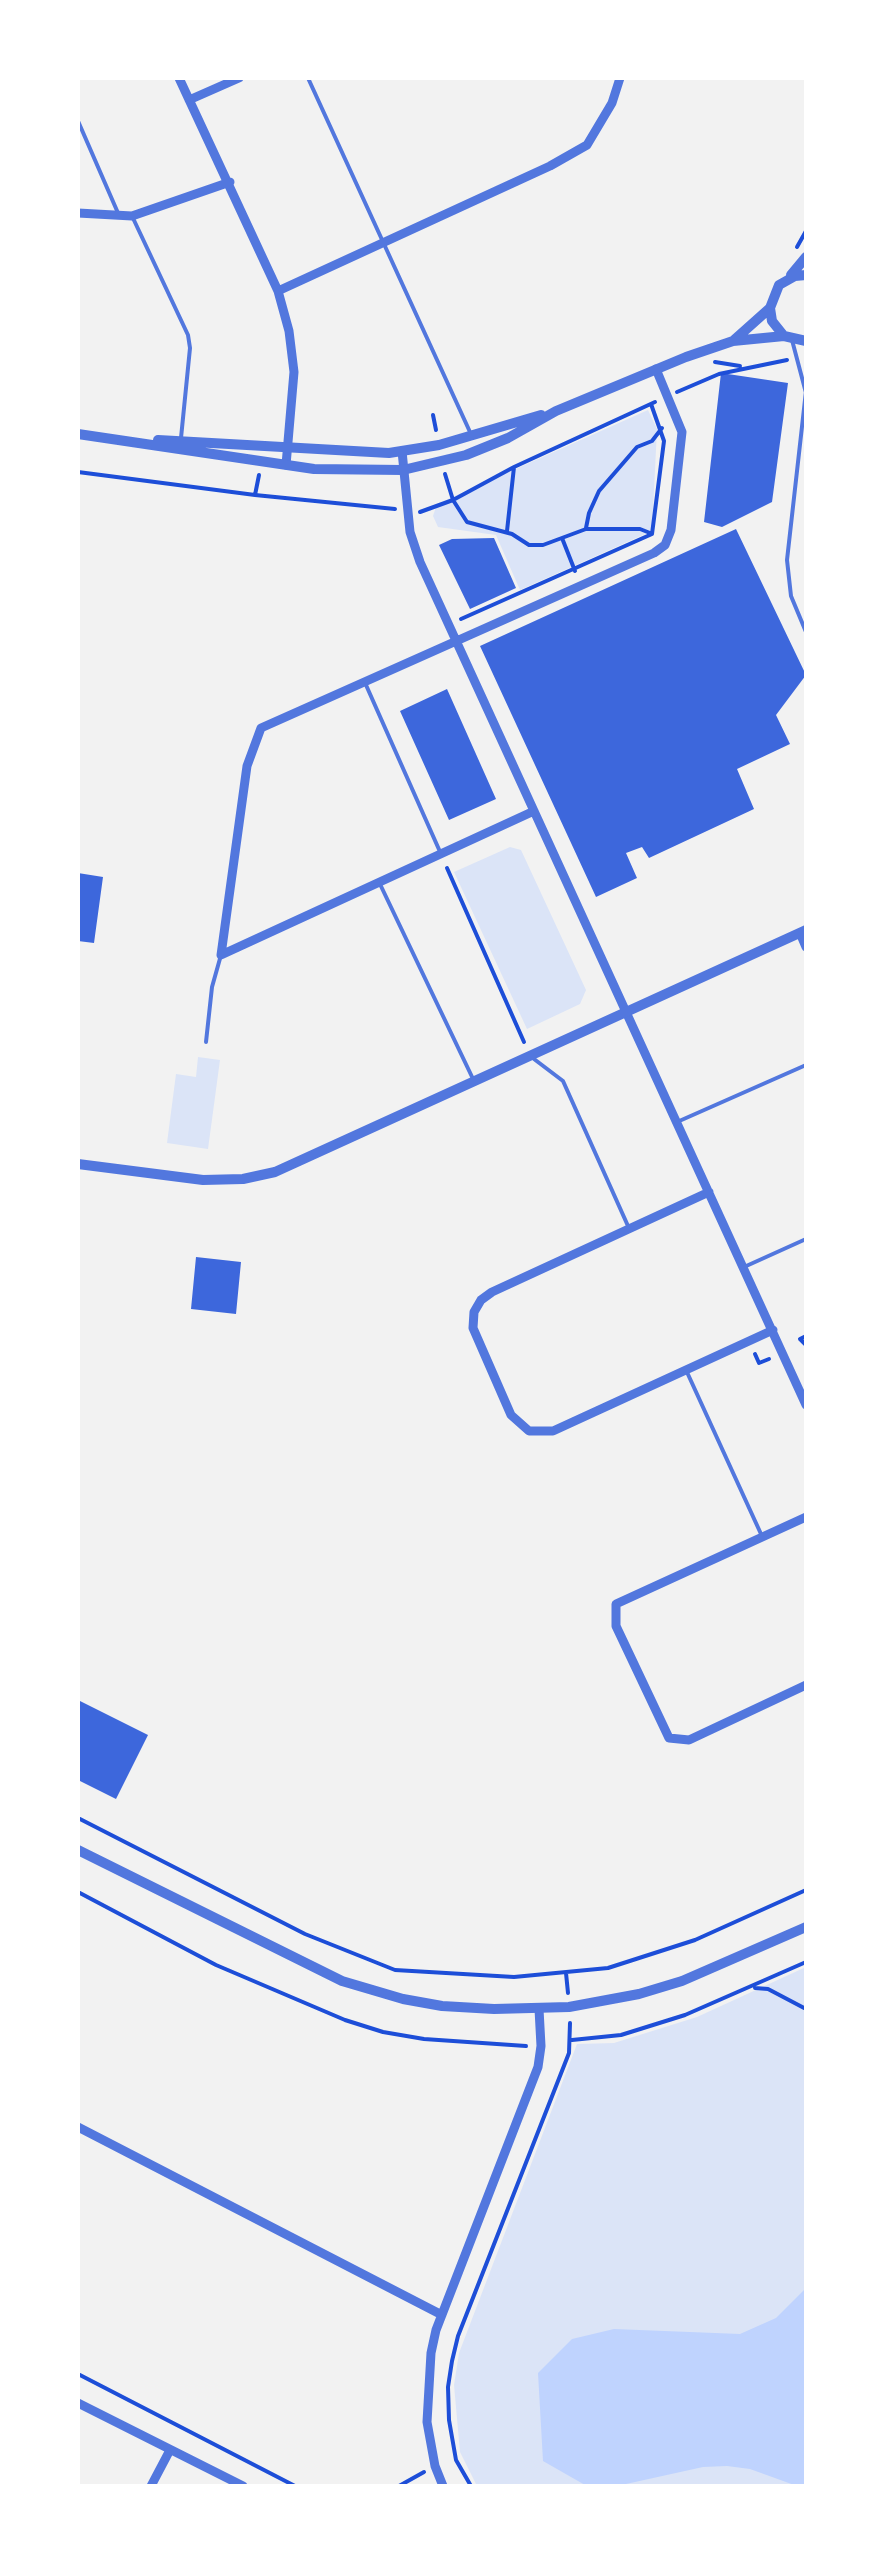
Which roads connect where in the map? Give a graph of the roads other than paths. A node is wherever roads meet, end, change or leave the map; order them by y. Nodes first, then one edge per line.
1 (179, 78) edge
2 (239, 78) edge
3 (308, 78) edge
4 (620, 78) edge
5 (190, 100) junction
6 (78, 120) edge
7 (230, 182) junction
8 (78, 213) edge
9 (132, 216) junction
10 (120, 217) junction
11 (383, 244) junction
12 (806, 257) edge
13 (806, 275) edge
14 (786, 280) junction
15 (278, 292) junction
16 (770, 308) junction
17 (788, 338) junction
18 (732, 341) junction
19 (806, 341) edge
20 (656, 370) junction
21 (806, 392) edge
22 (556, 411) junction
23 (78, 434) edge
24 (472, 436) junction
25 (180, 445) junction
26 (288, 449) junction
27 (402, 451) junction
28 (286, 465) junction
29 (403, 470) junction
30 (806, 632) edge
31 (455, 641) junction
32 (365, 681) junction
33 (534, 812) junction
34 (441, 854) junction
35 (379, 882) junction
36 (803, 932) edge
37 (806, 947) edge
38 (221, 955) junction
39 (627, 1012) junction
40 (206, 1042) dead end
41 (530, 1056) junction
42 (806, 1065) edge
43 (474, 1082) junction
44 (677, 1122) junction
45 (78, 1164) edge
46 (710, 1192) junction
47 (630, 1229) junction
48 (806, 1239) edge
49 (744, 1267) junction
50 (772, 1330) junction
51 (686, 1370) junction
52 (806, 1404) edge
53 (806, 1516) edge
54 (762, 1537) junction
55 (806, 1686) edge
56 (78, 1850) edge
57 (806, 1927) edge
58 (538, 2009) junction
59 (78, 2127) edge
60 (442, 2315) junction
61 (78, 2403) edge
62 (170, 2450) junction
63 (151, 2486) edge
64 (243, 2486) edge
65 (443, 2486) edge

1 - 5 street
2 - 5 street
3 - 11 lane
4 - 11 street
5 - 7 street
6 - 10 lane
7 - 9 street
7 - 15 street
8 - 10 street
9 - 10 street
9 - 25 lane
11 - 15 street
11 - 24 lane
12 - 14 street
13 - 14 street
14 - 16 street
15 - 26 street
16 - 17 street
16 - 18 street
17 - 18 street
17 - 19 street
17 - 21 lane
18 - 20 street
20 - 22 street
20 - 31 street
21 - 30 lane
22 - 24 street
22 - 29 street
23 - 25 street
24 - 27 street
25 - 26 street
25 - 28 street
26 - 27 street
26 - 28 street
27 - 29 street
28 - 29 street
29 - 31 street
31 - 32 street
31 - 33 street
32 - 34 lane
32 - 38 street
33 - 34 street
33 - 39 street
34 - 35 street
35 - 38 street
35 - 43 lane
36 - 37 street
36 - 39 street
38 - 40 lane
39 - 41 street
39 - 44 street
41 - 43 street
41 - 47 lane
42 - 44 lane
43 - 45 street
44 - 46 street
46 - 47 street
46 - 49 street
47 - 51 street
48 - 49 lane
49 - 50 street
50 - 51 street
50 - 52 street
51 - 54 lane
53 - 54 street
54 - 55 street
56 - 58 street
57 - 58 street
58 - 60 street
59 - 60 street
60 - 65 street
61 - 62 street
62 - 63 street
62 - 64 street

